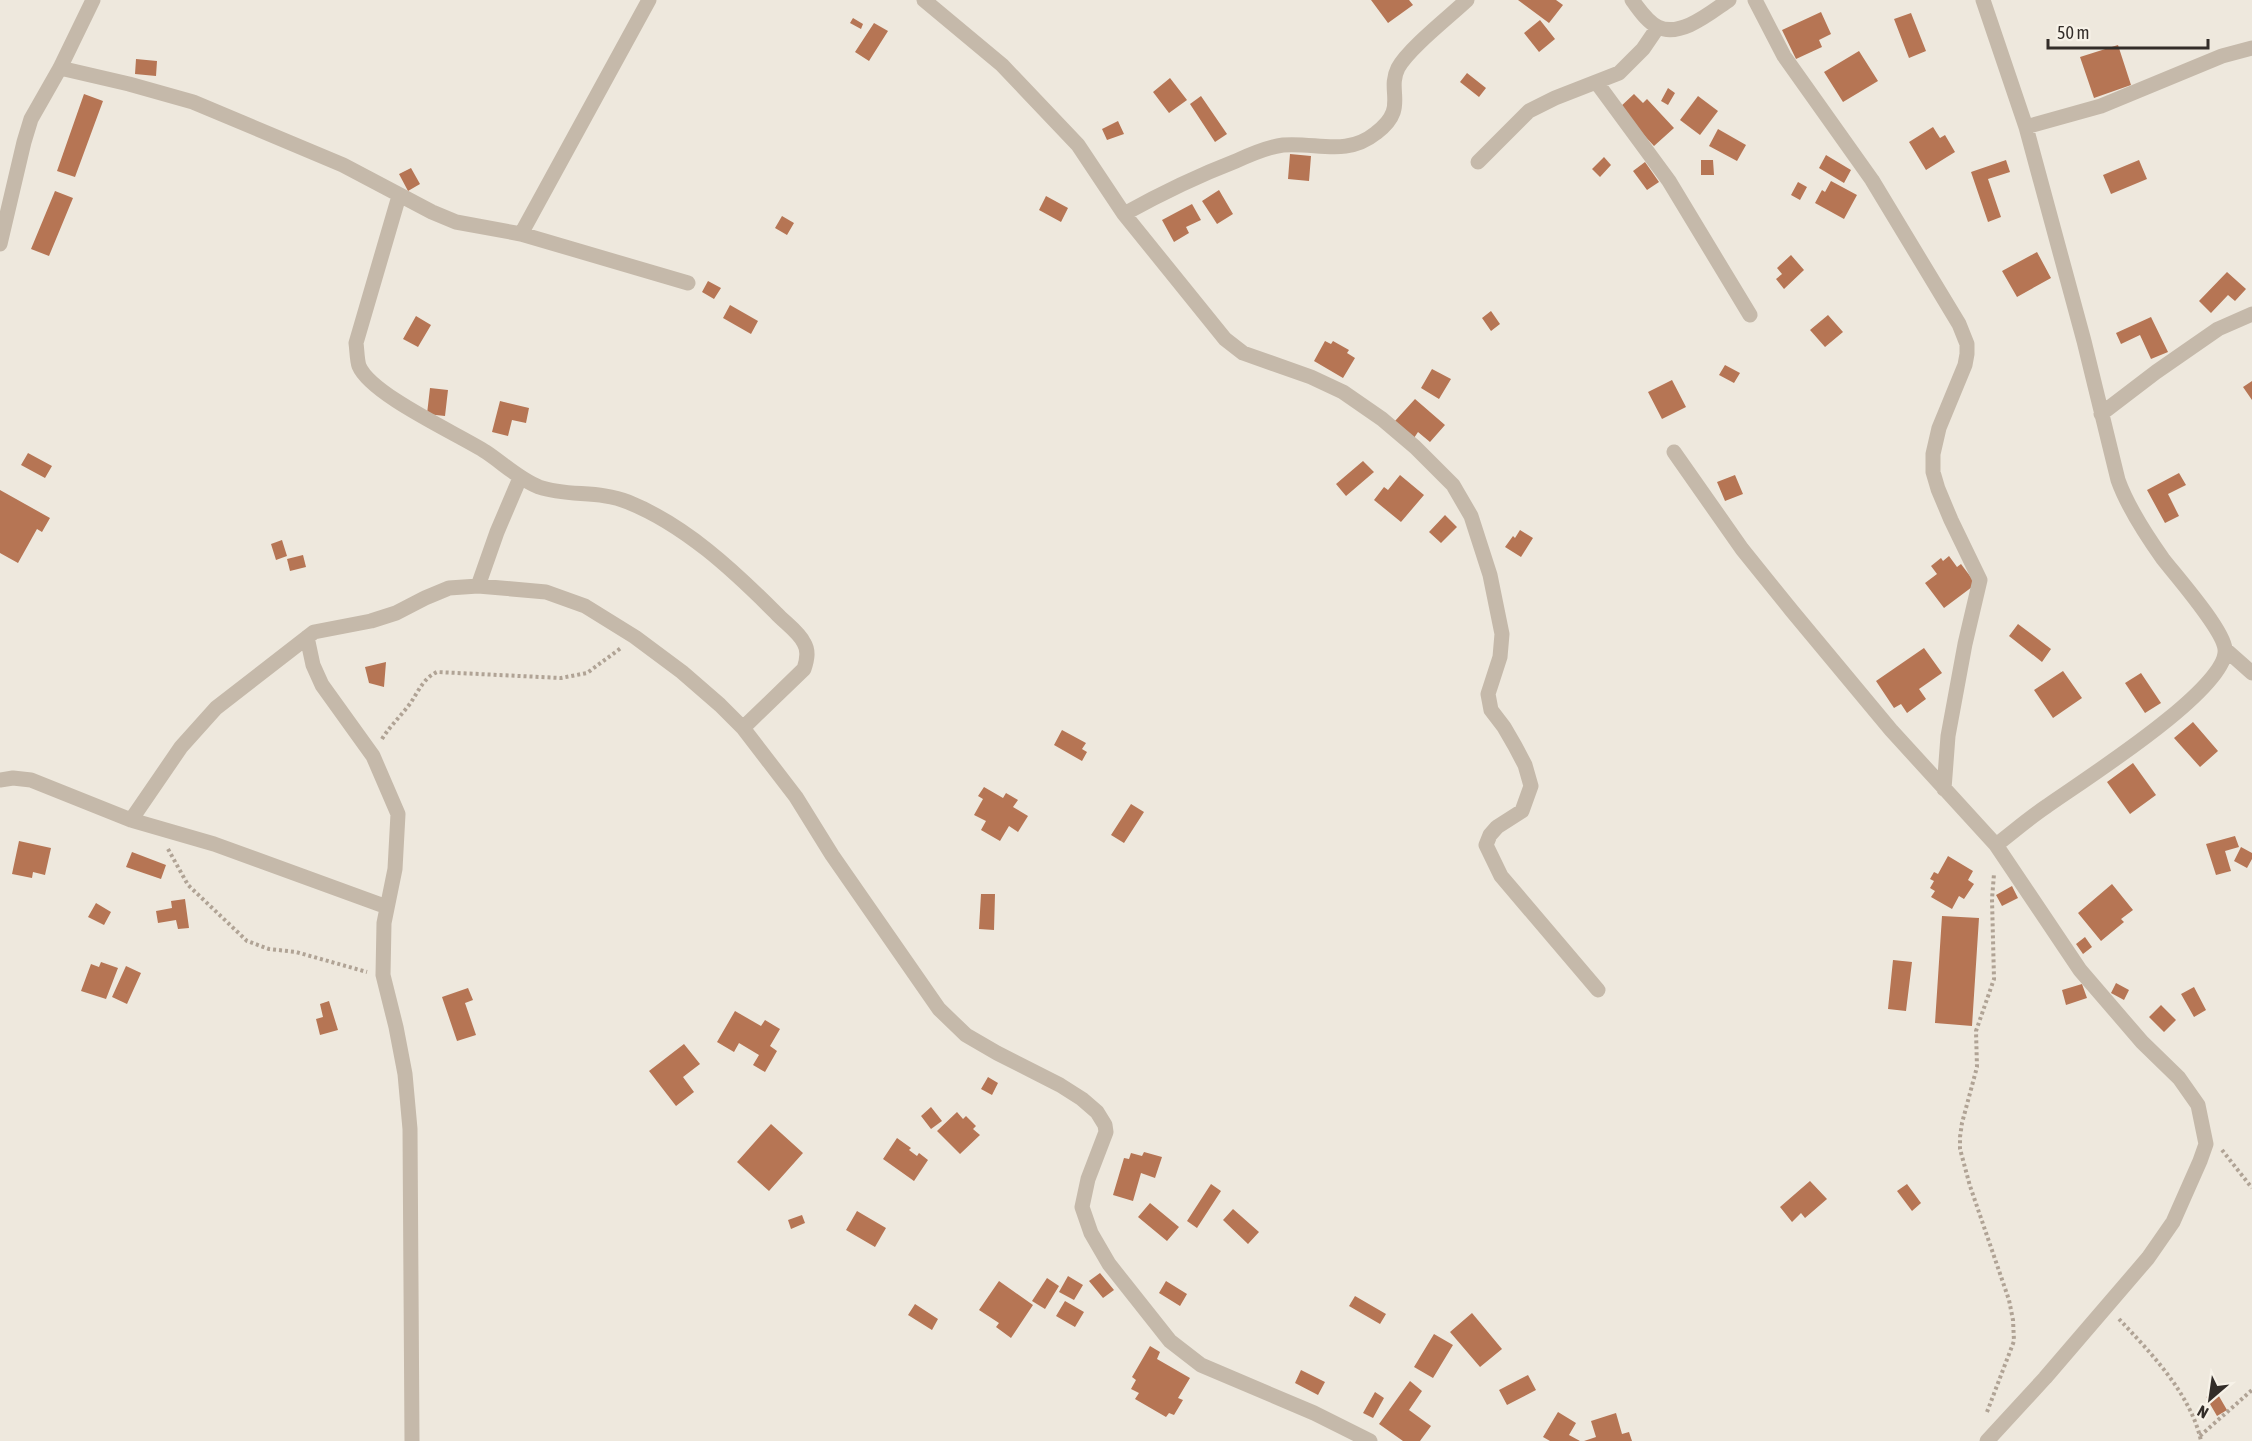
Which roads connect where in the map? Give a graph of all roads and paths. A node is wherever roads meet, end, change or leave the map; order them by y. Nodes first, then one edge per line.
1 (93, 0) edge
2 (649, 0) edge
3 (924, 0) edge
4 (1467, 0) edge
5 (1632, 0) edge
6 (1729, 0) edge
7 (1755, 0) edge
8 (1983, 0) edge
9 (1658, 27) junction
10 (2252, 48) edge
11 (60, 68) junction
12 (1597, 82) junction
13 (2026, 127) junction
14 (1478, 162) dead end
15 (399, 196) junction
16 (1124, 214) junction
17 (521, 234) junction
18 (0, 244) edge
19 (688, 283) dead end
20 (2252, 314) edge
21 (1750, 315) dead end
22 (2101, 414) junction
23 (1674, 452) dead end
24 (520, 478) junction
25 (478, 586) junction
26 (307, 637) junction
27 (635, 637) junction
28 (2225, 649) junction
29 (2252, 673) edge
30 (743, 728) junction
31 (373, 756) junction
32 (0, 780) edge
33 (1944, 789) junction
34 (132, 820) junction
35 (159, 828) junction
36 (1996, 845) junction
37 (387, 907) junction
38 (382, 975) junction
39 (1598, 990) dead end
40 (2203, 1126) junction
41 (2252, 1188) edge
42 (2106, 1305) junction
43 (2252, 1390) edge
44 (1984, 1420) dead end
45 (2201, 1438) edge
46 (412, 1441) edge
47 (1370, 1441) edge
48 (1987, 1441) edge

1 - 11 street
2 - 17 street
3 - 16 street
4 - 16 street
5 - 9 street
6 - 9 street
7 - 33 street
8 - 13 street
9 - 12 street
10 - 13 street
11 - 15 street
11 - 18 street
12 - 14 street
12 - 21 street
13 - 22 street
15 - 17 street
15 - 24 street
16 - 39 street
17 - 19 street
20 - 22 street
22 - 28 street
23 - 33 street
24 - 25 street
24 - 30 street
25 - 26 street
25 - 27 street
26 - 31 street
26 - 34 street
27 - 30 street
27 - 31 path
28 - 29 street
28 - 36 street
30 - 47 street
31 - 37 street
32 - 34 street
33 - 36 street
34 - 35 street
35 - 37 street
35 - 38 path
36 - 40 street
36 - 44 path
37 - 38 street
38 - 46 street
40 - 41 path
40 - 42 street
42 - 45 path
42 - 48 street
43 - 45 path

